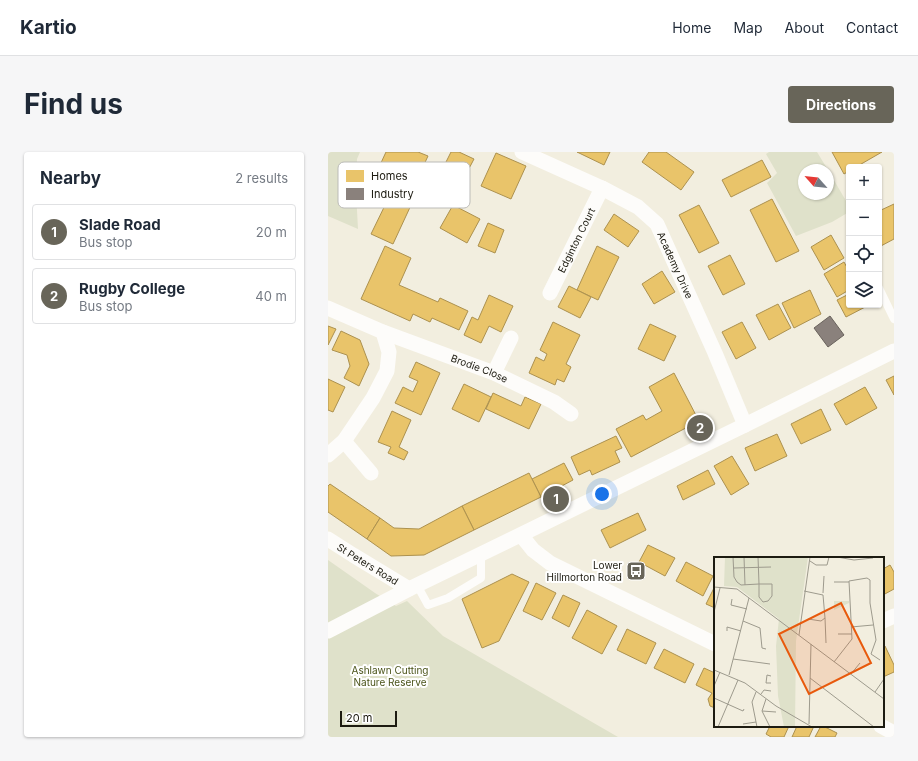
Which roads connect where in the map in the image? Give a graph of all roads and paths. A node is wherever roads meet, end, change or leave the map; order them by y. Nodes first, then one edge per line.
1 (522, 152) edge
2 (551, 158) edge
3 (602, 188) junction
4 (550, 293) dead end
5 (882, 294) edge
6 (328, 308) edge
7 (894, 319) edge
8 (383, 332) junction
9 (511, 338) dead end
10 (894, 351) edge
11 (494, 373) junction
12 (571, 414) dead end
13 (745, 425) junction
14 (344, 441) junction
15 (328, 455) edge
16 (371, 473) dead end
17 (521, 535) junction
18 (328, 539) edge
19 (481, 554) junction
20 (407, 590) junction
21 (894, 616) edge
22 (884, 621) edge
23 (328, 631) edge
24 (714, 644) edge
25 (883, 727) edge
26 (894, 733) edge

1 - 2 street, Academy Drive
2 - 3 street, Academy Drive
3 - 4 street, Edginton Court
3 - 13 street, Academy Drive
5 - 7 lane
6 - 8 street, Brodie Close
8 - 11 street, Brodie Close
8 - 14 street
9 - 11 street
10 - 13 street
11 - 12 street, Brodie Close
13 - 17 street
14 - 15 street
14 - 16 street
17 - 19 street
17 - 24 street
18 - 20 street, St Peters Road
19 - 20 street
19 - 20 lane
20 - 23 street
21 - 22 street
25 - 26 street

